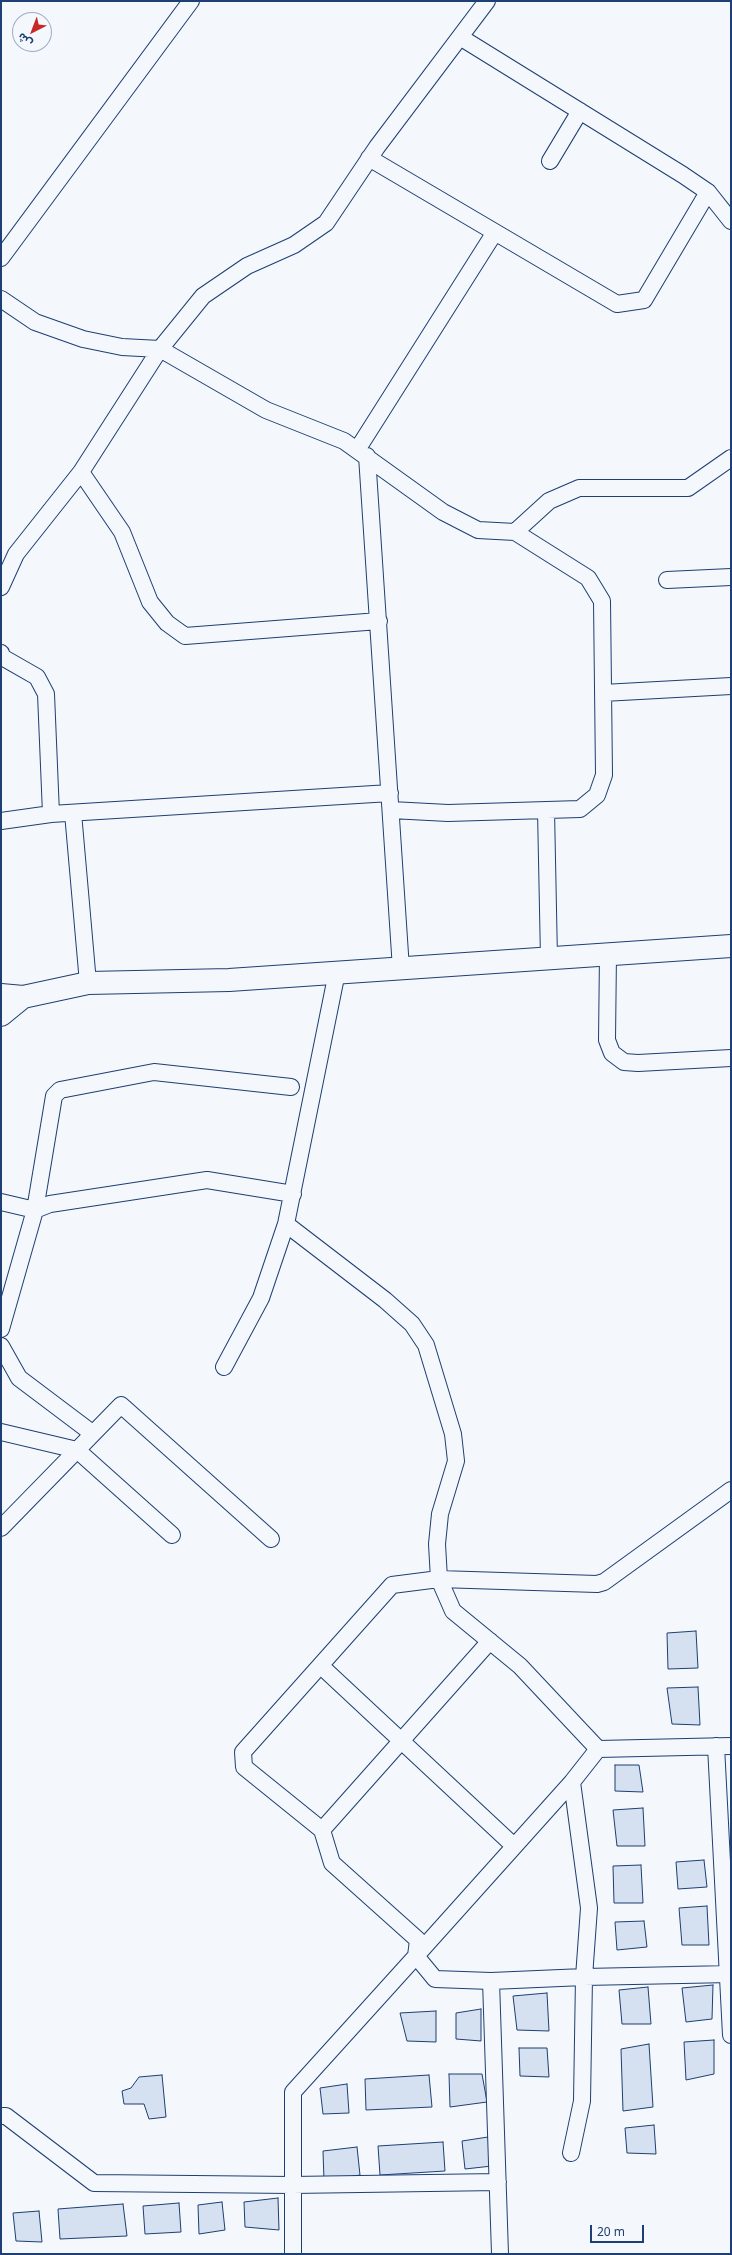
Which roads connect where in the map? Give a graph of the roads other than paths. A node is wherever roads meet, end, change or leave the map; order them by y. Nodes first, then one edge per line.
1 (191, 1) edge
2 (487, 1) edge
3 (460, 37) junction
4 (580, 112) junction
5 (369, 158) junction
6 (550, 161) dead end
7 (708, 192) junction
8 (731, 221) edge
9 (494, 232) junction
10 (1, 258) edge
11 (1, 299) edge
12 (160, 349) junction
13 (362, 453) junction
14 (731, 458) edge
15 (81, 472) junction
16 (515, 532) junction
17 (731, 577) edge
18 (667, 580) dead end
19 (1, 587) edge
20 (380, 621) junction
21 (1, 655) edge
22 (731, 686) edge
23 (603, 693) junction
24 (390, 793) junction
25 (391, 810) junction
26 (546, 810) junction
27 (73, 813) junction
28 (51, 814) junction
29 (1, 821) edge
30 (731, 946) edge
31 (608, 954) junction
32 (549, 959) junction
33 (401, 969) junction
34 (337, 972) junction
35 (88, 983) junction
36 (1, 995) edge
37 (23, 997) junction
38 (1, 1015) edge
39 (731, 1058) edge
40 (291, 1087) dead end
41 (293, 1194) junction
42 (1, 1202) edge
43 (36, 1210) junction
44 (286, 1224) junction
45 (1, 1330) edge
46 (1, 1346) edge
47 (7, 1365) edge
48 (224, 1366) dead end
49 (1, 1432) edge
50 (92, 1433) junction
51 (77, 1450) junction
52 (731, 1490) edge
53 (731, 1501) edge
54 (715, 1502) junction
55 (1, 1528) edge
56 (172, 1535) dead end
57 (271, 1539) dead end
58 (439, 1579) junction
59 (490, 1641) junction
60 (322, 1666) junction
61 (402, 1740) junction
62 (723, 1746) edge
63 (598, 1750) junction
64 (572, 1782) junction
65 (322, 1830) junction
66 (514, 1846) junction
67 (416, 1956) junction
68 (729, 1975) edge
69 (584, 1977) junction
70 (491, 1981) junction
71 (731, 2035) edge
72 (1, 2116) edge
73 (571, 2153) dead end
74 (498, 2182) junction
75 (292, 2185) junction
76 (293, 2254) edge
77 (500, 2254) edge

1 - 10 street
2 - 3 street
3 - 4 street
3 - 5 street
4 - 6 street
4 - 7 street
5 - 9 street
5 - 12 street
7 - 8 street
7 - 9 street
9 - 13 street
11 - 12 street
12 - 13 street
12 - 15 street
13 - 16 street
13 - 20 street
14 - 16 street
15 - 19 street
15 - 20 street
16 - 23 street
17 - 18 street
20 - 24 street
21 - 28 street
22 - 23 street
23 - 26 street
24 - 25 street
24 - 27 street
25 - 26 street
25 - 33 street
26 - 32 street
27 - 28 street
27 - 35 street
28 - 29 street
30 - 31 street
31 - 32 street
31 - 39 street
32 - 33 street
33 - 34 street
34 - 35 street
34 - 41 street
35 - 37 street
36 - 37 street
37 - 38 street
40 - 43 street
41 - 43 street
41 - 44 street
42 - 43 street
43 - 45 street
44 - 48 street
44 - 58 street
46 - 47 street
47 - 50 street
49 - 51 street
50 - 51 street
50 - 57 street
51 - 55 street
51 - 56 street
52 - 54 street
53 - 54 street
54 - 58 street
58 - 59 street
58 - 60 street
59 - 61 street
59 - 63 street
60 - 61 street
60 - 65 street
61 - 65 street
61 - 66 street
62 - 63 street
62 - 68 street
63 - 64 street
64 - 66 street
64 - 69 street
65 - 67 street
66 - 67 street
67 - 70 street
67 - 75 street
68 - 69 street
68 - 71 street
69 - 70 street
69 - 73 street
70 - 74 street
72 - 75 street
74 - 75 street
74 - 77 street
75 - 76 street

